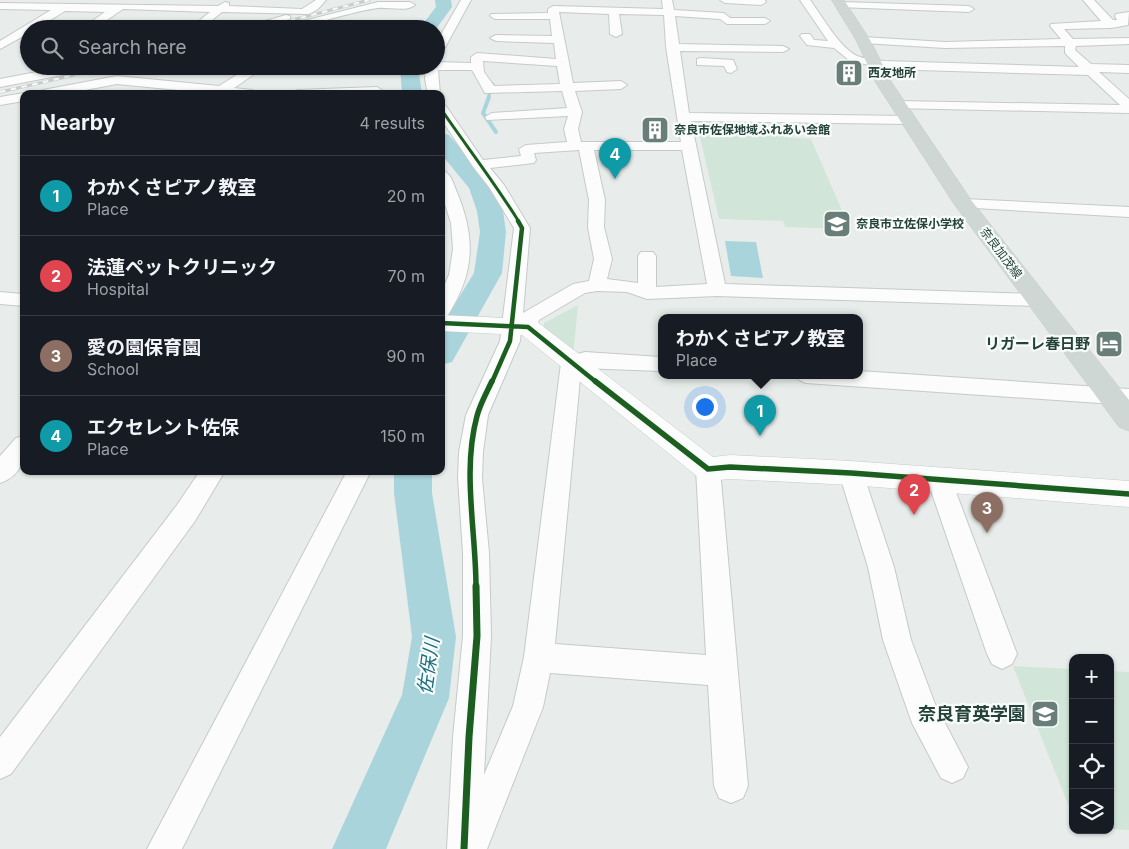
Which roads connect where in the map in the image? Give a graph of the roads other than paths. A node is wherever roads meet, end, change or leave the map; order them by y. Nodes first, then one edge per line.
1 (32, 0) edge
2 (75, 0) edge
3 (232, 0) edge
4 (280, 0) edge
5 (321, 0) edge
6 (466, 0) edge
7 (667, 0) edge
8 (725, 0) edge
9 (805, 0) edge
10 (1088, 0) edge
11 (761, 2) dead end
12 (840, 3) edge
13 (919, 4) edge
14 (121, 5) edge
15 (410, 5) dead end
16 (0, 6) edge
17 (20, 7) junction
18 (62, 8) junction
19 (552, 8) edge
20 (220, 9) junction
21 (969, 9) dead end
22 (269, 10) junction
23 (308, 12) junction
24 (614, 12) junction
25 (668, 13) junction
26 (1129, 15) edge
27 (495, 16) dead end
28 (325, 17) junction
29 (0, 18) edge
30 (931, 19) dead end
31 (42, 20) edge
32 (99, 20) edge
33 (206, 20) edge
34 (277, 20) edge
35 (313, 20) edge
36 (765, 21) dead end
37 (1110, 25) junction
38 (20, 34) edge
39 (616, 34) dead end
40 (806, 36) dead end
41 (445, 37) edge
42 (496, 38) dead end
43 (758, 38) dead end
44 (863, 40) junction
45 (1129, 41) edge
46 (672, 43) junction
47 (1071, 43) junction
48 (561, 44) junction
49 (839, 45) junction
50 (0, 46) edge
51 (506, 46) dead end
52 (783, 49) dead end
53 (675, 62) junction
54 (562, 63) junction
55 (874, 64) junction
56 (445, 66) edge
57 (477, 67) junction
58 (730, 69) dead end
59 (1129, 69) edge
60 (1089, 70) junction
61 (20, 72) edge
62 (35, 75) edge
63 (101, 75) edge
64 (246, 75) edge
65 (432, 75) edge
66 (7, 80) edge
67 (621, 85) dead end
68 (567, 86) junction
69 (0, 89) edge
70 (87, 89) edge
71 (222, 90) joint
72 (433, 90) edge
73 (20, 98) edge
74 (0, 101) edge
75 (1127, 103) edge
76 (575, 112) junction
77 (903, 113) junction
78 (445, 115) edge
79 (492, 116) dead end
80 (683, 117) junction
81 (580, 146) junction
82 (690, 146) junction
83 (479, 164) junction
84 (445, 184) edge
85 (964, 204) junction
86 (1129, 212) edge
87 (647, 256) dead end
88 (597, 285) junction
89 (717, 290) junction
90 (647, 293) junction
91 (0, 298) edge
92 (20, 300) edge
93 (1037, 300) junction
94 (445, 303) edge
95 (445, 323) edge
96 (520, 327) junction
97 (570, 363) junction
98 (658, 364) edge
99 (863, 379) edge
100 (1120, 396) edge
101 (1129, 420) edge
102 (15, 445) edge
103 (708, 469) junction
104 (0, 473) edge
105 (851, 473) junction
106 (211, 475) edge
107 (357, 475) edge
108 (940, 479) junction
109 (1129, 494) edge
110 (1002, 654) dead end
111 (539, 657) junction
112 (723, 671) junction
113 (0, 763) edge
114 (952, 767) dead end
115 (732, 786) dead end
116 (164, 849) edge
117 (464, 849) edge
118 (470, 849) edge

1 - 17 street
2 - 18 street
3 - 20 street
4 - 22 street
5 - 23 street
6 - 41 street
7 - 25 street
8 - 11 street
9 - 49 street
10 - 37 street
12 - 13 street
12 - 44 main road, 奈良加茂線
13 - 21 street
13 - 30 street
14 - 18 street
14 - 20 street
14 - 32 street
15 - 28 street
16 - 17 street
17 - 18 street
17 - 29 street
18 - 31 street
19 - 24 street
19 - 27 street
19 - 48 street
20 - 22 street
20 - 33 street
22 - 23 street
23 - 28 street
23 - 34 street
24 - 25 street
24 - 39 street
25 - 36 street
25 - 46 street
26 - 37 street
28 - 35 street
37 - 47 street
38 - 50 street
40 - 49 street
42 - 48 street
43 - 46 street
44 - 47 street
44 - 55 main road, 奈良加茂線
45 - 47 street
46 - 52 street
46 - 53 street
47 - 60 street
48 - 51 street
48 - 54 street
49 - 55 street
53 - 58 street
53 - 80 street
54 - 57 street
54 - 68 street
55 - 60 street
55 - 77 main road, 奈良加茂線
56 - 57 street
57 - 68 street
59 - 60 street
60 - 75 street
61 - 66 street
62 - 66 street
63 - 70 street
64 - 71 street
65 - 72 street
66 - 69 street
67 - 68 street
68 - 76 street
70 - 71 street
73 - 74 street
75 - 77 street
76 - 79 street
76 - 81 street
77 - 80 street
77 - 85 main road, 奈良加茂線
78 - 83 street
80 - 82 street
81 - 82 street
81 - 83 street
81 - 88 street
82 - 89 street
83 - 96 street
84 - 94 street
85 - 86 street
85 - 93 main road, 奈良加茂線
87 - 90 street
88 - 90 street
88 - 96 street
89 - 90 street
89 - 93 street
91 - 92 street
93 - 100 main road, 奈良加茂線
95 - 96 street
96 - 97 street
96 - 117 street
97 - 98 street
97 - 103 street
97 - 111 street
99 - 100 street
100 - 101 main road, 奈良加茂線
102 - 104 street
103 - 105 street
103 - 112 street
105 - 108 street
105 - 114 street
106 - 113 street
107 - 116 street
108 - 109 street
108 - 110 street
111 - 112 street
111 - 118 street
112 - 115 street

